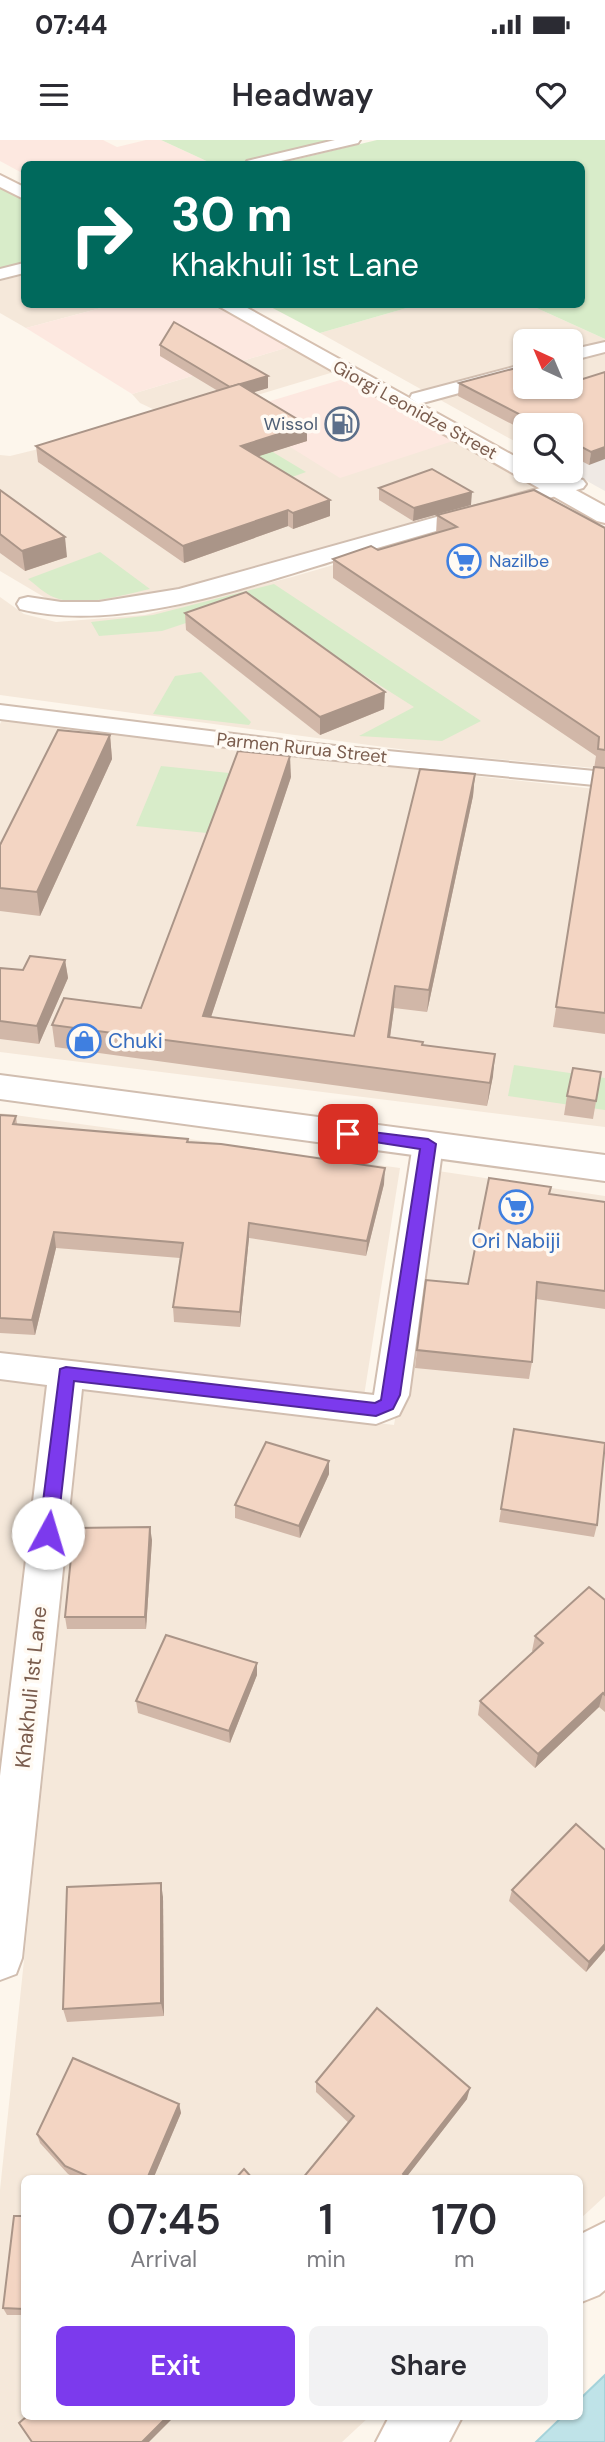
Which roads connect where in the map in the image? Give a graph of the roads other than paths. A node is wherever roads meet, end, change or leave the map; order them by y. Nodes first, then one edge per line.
1 (353, 140) edge
2 (265, 161) edge
3 (0, 169) edge
4 (0, 180) edge
5 (21, 180) edge
6 (21, 192) edge
7 (21, 269) edge
8 (0, 274) edge
9 (233, 308) edge
10 (256, 308) edge
11 (605, 347) edge
12 (583, 353) edge
13 (513, 372) edge
14 (419, 398) junction
15 (513, 449) edge
16 (513, 455) edge
17 (556, 483) edge
18 (564, 483) edge
19 (567, 483) edge
20 (605, 500) edge
21 (605, 516) edge
22 (28, 604) dead end
23 (0, 712) edge
24 (605, 779) edge
25 (0, 1087) edge
26 (428, 1144) junction
27 (605, 1168) edge
28 (0, 1366) edge
29 (66, 1374) junction
30 (0, 1958) edge
31 (605, 2250) edge
32 (583, 2271) edge
33 (429, 2420) edge
34 (406, 2442) edge

1 - 2 street
3 - 5 main road
4 - 6 main road
7 - 8 street
9 - 16 main road, Giorgi Leonidze Street
10 - 14 main road, Giorgi Leonidze Street
11 - 12 street
13 - 14 street
14 - 15 main road, Giorgi Leonidze Street
17 - 22 street
18 - 21 main road, Giorgi Leonidze Street
19 - 20 main road, Giorgi Leonidze Street
23 - 24 street, Parmen Rurua Street
25 - 26 main road
26 - 27 main road
26 - 29 street
28 - 29 street
29 - 30 street, Khakhuli 1st Lane
31 - 32 main road
33 - 34 main road

